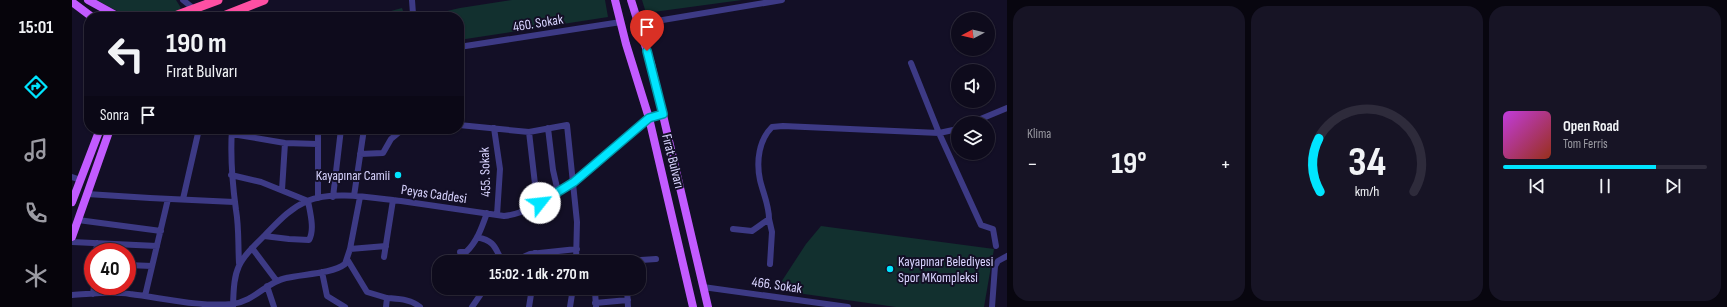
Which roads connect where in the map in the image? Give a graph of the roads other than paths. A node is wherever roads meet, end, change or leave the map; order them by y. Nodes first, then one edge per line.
1 (88, 0) edge
2 (183, 0) edge
3 (218, 0) edge
4 (264, 0) edge
5 (412, 0) edge
6 (615, 0) edge
7 (631, 0) edge
8 (782, 0) edge
9 (72, 2) edge
10 (194, 9) junction
11 (85, 12) edge
12 (110, 12) edge
13 (186, 12) edge
14 (234, 12) edge
15 (413, 12) edge
16 (621, 22) junction
17 (639, 24) junction
18 (464, 46) edge
19 (911, 63) dead end
20 (1007, 108) edge
21 (663, 114) junction
22 (988, 116) edge
23 (649, 118) junction
24 (464, 125) edge
25 (494, 128) junction
26 (548, 128) junction
27 (951, 130) edge
28 (529, 132) junction
29 (939, 133) junction
30 (98, 134) edge
31 (108, 134) edge
32 (198, 134) edge
33 (232, 134) edge
34 (245, 134) edge
35 (318, 134) edge
36 (340, 134) edge
37 (363, 134) edge
38 (398, 134) edge
39 (285, 143) junction
40 (318, 144) junction
41 (360, 154) junction
42 (231, 175) junction
43 (72, 177) edge
44 (81, 180) junction
45 (574, 182) junction
46 (282, 190) junction
47 (558, 192) junction
48 (87, 194) junction
49 (333, 197) junction
50 (357, 197) junction
51 (318, 198) junction
52 (168, 199) junction
53 (183, 199) junction
54 (392, 200) junction
55 (308, 201) junction
56 (72, 202) edge
57 (234, 202) junction
58 (540, 203) junction
59 (487, 213) junction
60 (497, 215) junction
61 (769, 219) junction
62 (78, 220) junction
63 (733, 229) dead end
64 (161, 231) junction
65 (264, 236) junction
66 (72, 237) edge
67 (477, 238) junction
68 (72, 242) edge
69 (97, 243) edge
70 (136, 245) edge
71 (157, 246) junction
72 (386, 246) junction
73 (996, 246) dead end
74 (252, 248) junction
75 (350, 249) junction
76 (577, 249) junction
77 (460, 252) dead end
78 (535, 253) joint
79 (500, 255) edge
80 (530, 255) edge
81 (577, 255) edge
82 (1007, 256) edge
83 (384, 257) dead end
84 (347, 259) junction
85 (646, 259) edge
86 (656, 259) dead end
87 (239, 263) junction
88 (770, 264) dead end
89 (136, 265) edge
90 (152, 266) junction
91 (322, 272) junction
92 (276, 280) junction
93 (267, 286) junction
94 (703, 287) junction
95 (84, 294) edge
96 (72, 295) edge
97 (136, 295) edge
98 (481, 295) edge
99 (531, 295) edge
100 (572, 295) edge
101 (595, 295) edge
102 (145, 296) junction
103 (387, 298) junction
104 (628, 304) edge
105 (233, 305) edge
106 (596, 305) edge
107 (274, 307) edge
108 (345, 307) edge
109 (386, 307) edge
110 (420, 307) edge
111 (473, 307) edge
112 (530, 307) edge
113 (570, 307) edge
114 (693, 307) edge
115 (708, 307) edge
116 (844, 307) edge
117 (848, 307) edge
118 (992, 307) edge

1 - 12 main road
2 - 10 street
3 - 10 highway
4 - 14 highway
5 - 15 street
6 - 16 main road, Fırat Bulvarı
7 - 17 main road, Fırat Bulvarı
8 - 17 street
9 - 11 main road
10 - 13 highway
16 - 18 street, 460. Sokak
16 - 23 main road, Fırat Bulvarı
17 - 21 main road, Fırat Bulvarı
19 - 29 street
20 - 22 street
21 - 23 street, Peyas Caddesi
21 - 94 main road, Fırat Bulvarı
23 - 45 street, Peyas Caddesi
23 - 114 main road, Fırat Bulvarı
24 - 25 street
25 - 28 street
25 - 60 street, 455. Sokak
26 - 28 street
26 - 45 street
26 - 47 street
27 - 29 street
28 - 58 street
29 - 61 street
29 - 73 street
30 - 44 main road
31 - 48 main road
32 - 53 street
33 - 42 street
34 - 39 street
35 - 40 street
36 - 49 street
37 - 41 street
38 - 41 street
39 - 40 street
39 - 46 street
40 - 51 street
41 - 50 street
42 - 46 street
42 - 57 street
43 - 44 street
44 - 56 main road
45 - 47 street, Peyas Caddesi
45 - 76 street
46 - 55 street
47 - 58 street, Peyas Caddesi
48 - 52 street
48 - 62 main road
49 - 50 street, Peyas Caddesi
49 - 51 street, Peyas Caddesi
50 - 54 street, Peyas Caddesi
50 - 75 street
51 - 55 street, Peyas Caddesi
52 - 53 street
52 - 64 street
53 - 57 street
54 - 59 street, Peyas Caddesi
54 - 72 street
55 - 65 street, Peyas Caddesi
55 - 65 street
57 - 87 street
58 - 60 street, Peyas Caddesi
59 - 60 street, Peyas Caddesi
59 - 67 street
61 - 63 street
61 - 88 street
62 - 64 street
62 - 66 main road
64 - 71 street
65 - 74 street, Peyas Caddesi
67 - 77 street
67 - 79 street
68 - 69 street
70 - 71 street
71 - 90 street
72 - 75 street
72 - 83 street
74 - 87 street, Peyas Caddesi
74 - 92 street
75 - 84 street
76 - 78 street
76 - 81 street
78 - 80 street
82 - 118 street
84 - 91 street
84 - 103 street
85 - 86 street
87 - 105 street, Peyas Caddesi
89 - 90 street
90 - 102 street
91 - 92 street
91 - 108 street
92 - 93 street
93 - 105 street
93 - 107 street
94 - 115 main road, Fırat Bulvarı
94 - 116 street, 466. Sokak
95 - 96 street
97 - 102 street
98 - 111 street
99 - 112 street
100 - 113 street
101 - 106 street
102 - 105 street
103 - 109 street
103 - 110 street
104 - 106 street
116 - 117 street, 466. Sokak

